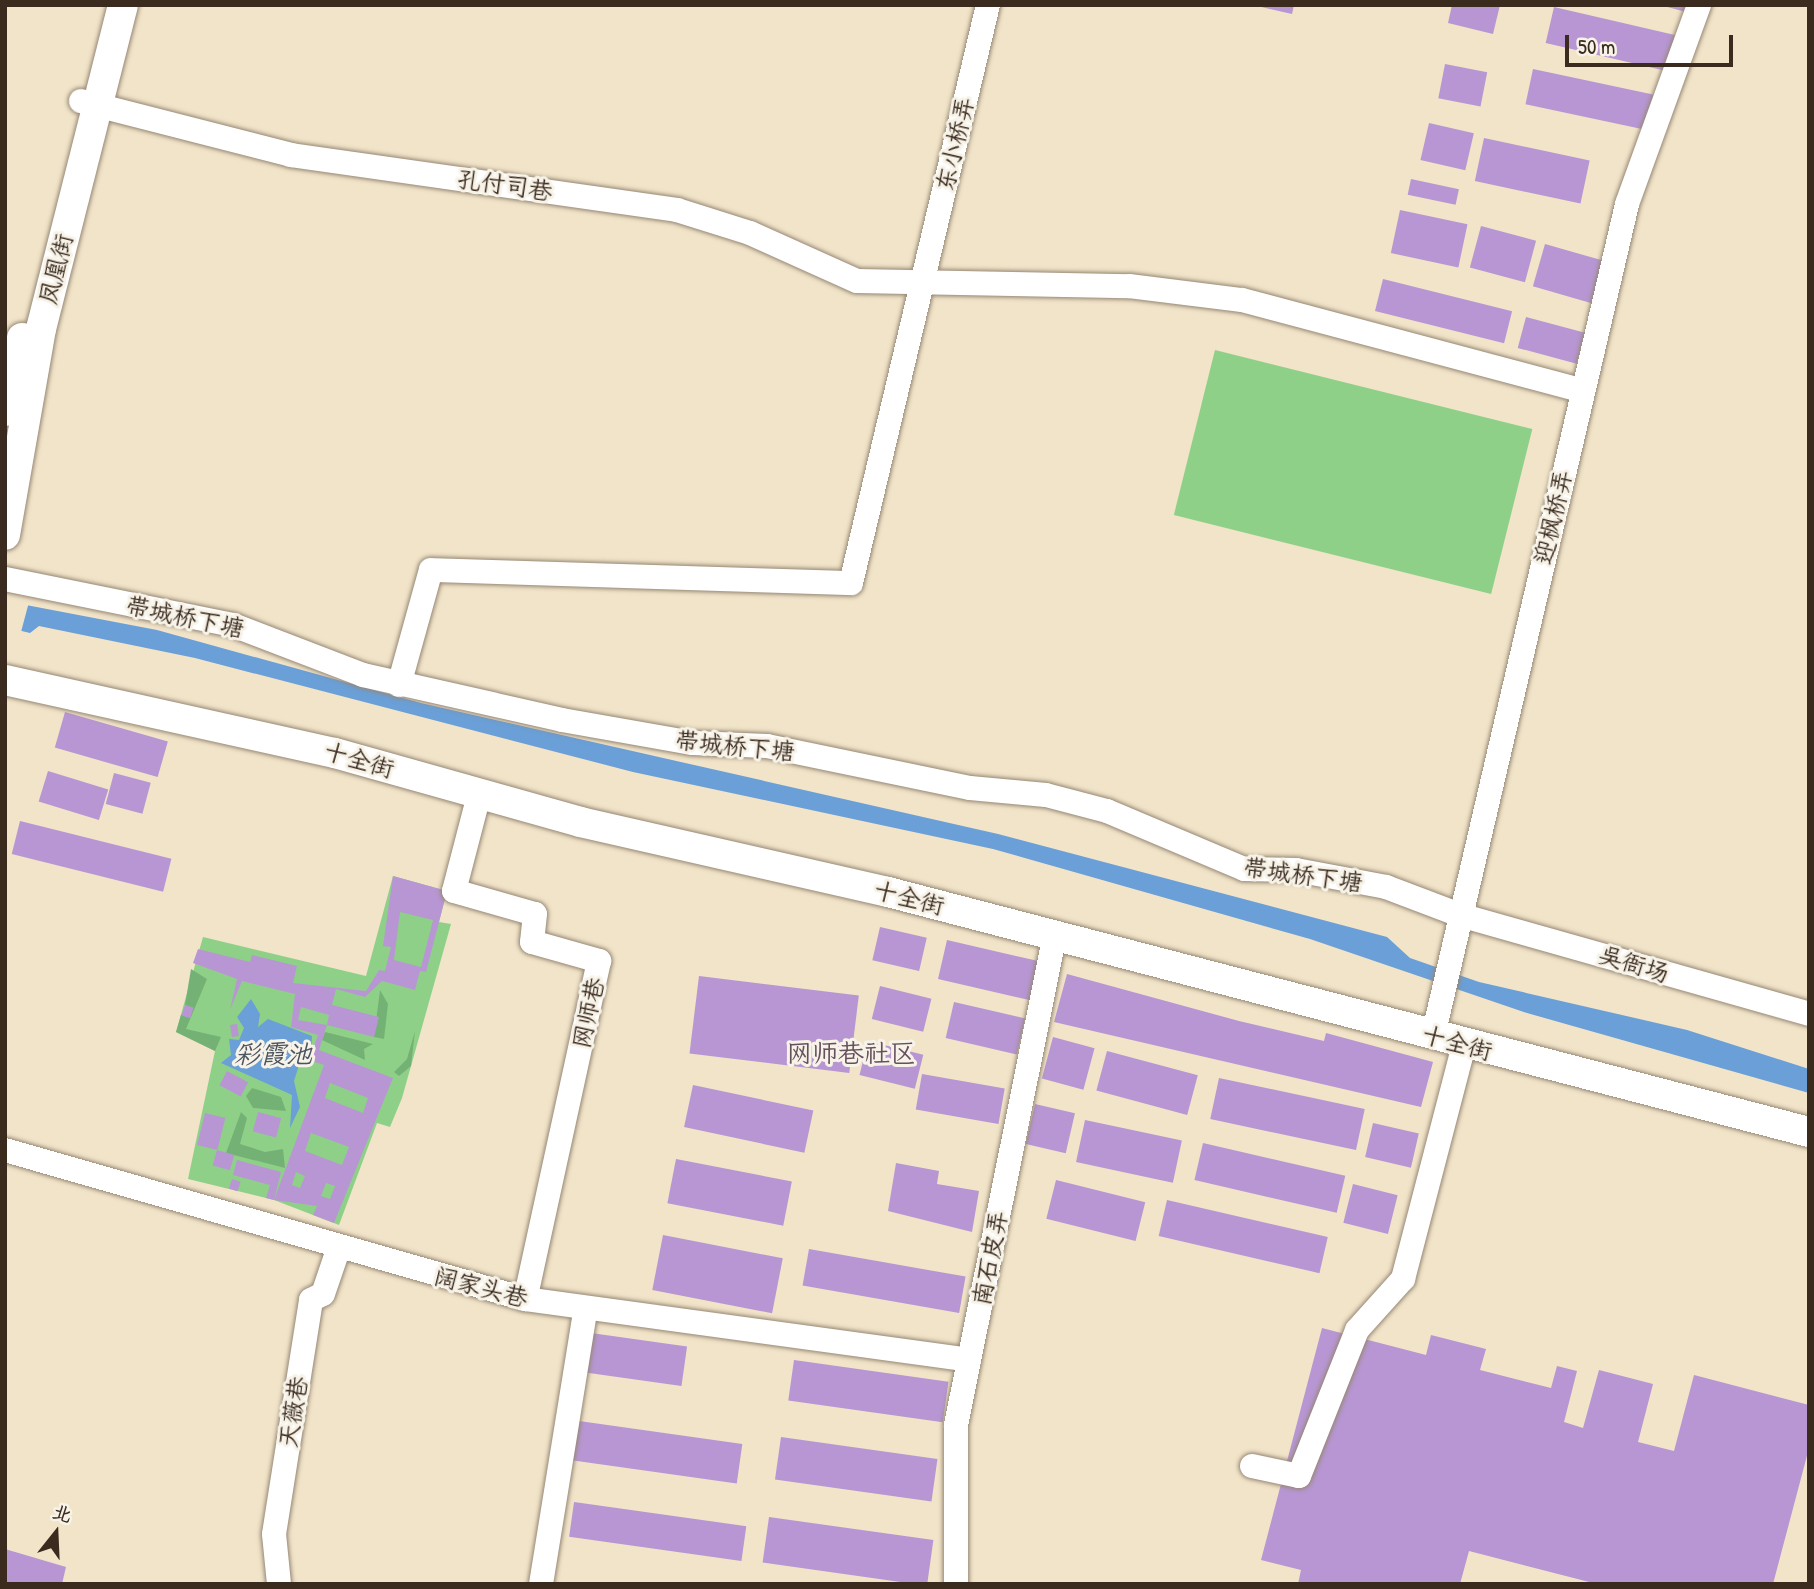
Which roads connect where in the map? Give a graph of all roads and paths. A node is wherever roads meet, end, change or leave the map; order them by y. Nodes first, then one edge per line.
1 (106, 5) edge
2 (123, 5) edge
3 (988, 5) edge
4 (1699, 5) edge
5 (89, 103) junction
6 (922, 282) junction
7 (1583, 391) junction
8 (5, 411) edge
9 (5, 535) edge
10 (5, 579) edge
11 (5, 680) edge
12 (399, 685) junction
13 (479, 795) junction
14 (1460, 915) junction
15 (1055, 934) junction
16 (1809, 1014) edge
17 (1433, 1036) junction
18 (1464, 1045) junction
19 (1809, 1132) edge
20 (5, 1150) edge
21 (338, 1250) junction
22 (525, 1299) junction
23 (585, 1312) junction
24 (969, 1360) junction
25 (1252, 1466) dead end
26 (279, 1584) edge
27 (541, 1584) edge
28 (956, 1584) edge

1 - 5 main road, 凤凰街
2 - 5 main road, 凤凰街
3 - 6 street, 东小桥弄
4 - 7 street, 迎枫桥弄
5 - 6 street, 孔付司巷
5 - 8 main road, 凤凰街
5 - 9 main road, 凤凰街
6 - 7 street, 孔付司巷
6 - 12 street, 东小桥弄
7 - 14 street, 迎枫桥弄
10 - 12 street, 带城桥下塘
11 - 13 main road, 十全街
12 - 14 street, 带城桥下塘
13 - 15 main road, 十全街
13 - 22 street, 网师巷
14 - 16 street, 吴衙场
14 - 17 street, 迎枫桥弄
15 - 17 main road, 十全街
15 - 24 street, 南石皮弄
17 - 18 main road, 十全街
18 - 19 main road, 十全街
18 - 25 street
20 - 21 street, 阔家头巷
21 - 22 street, 阔家头巷
21 - 26 street, 天薇巷
22 - 23 street, 阔家头巷
23 - 24 street, 阔家头巷
23 - 27 street
24 - 28 street, 南石皮弄

